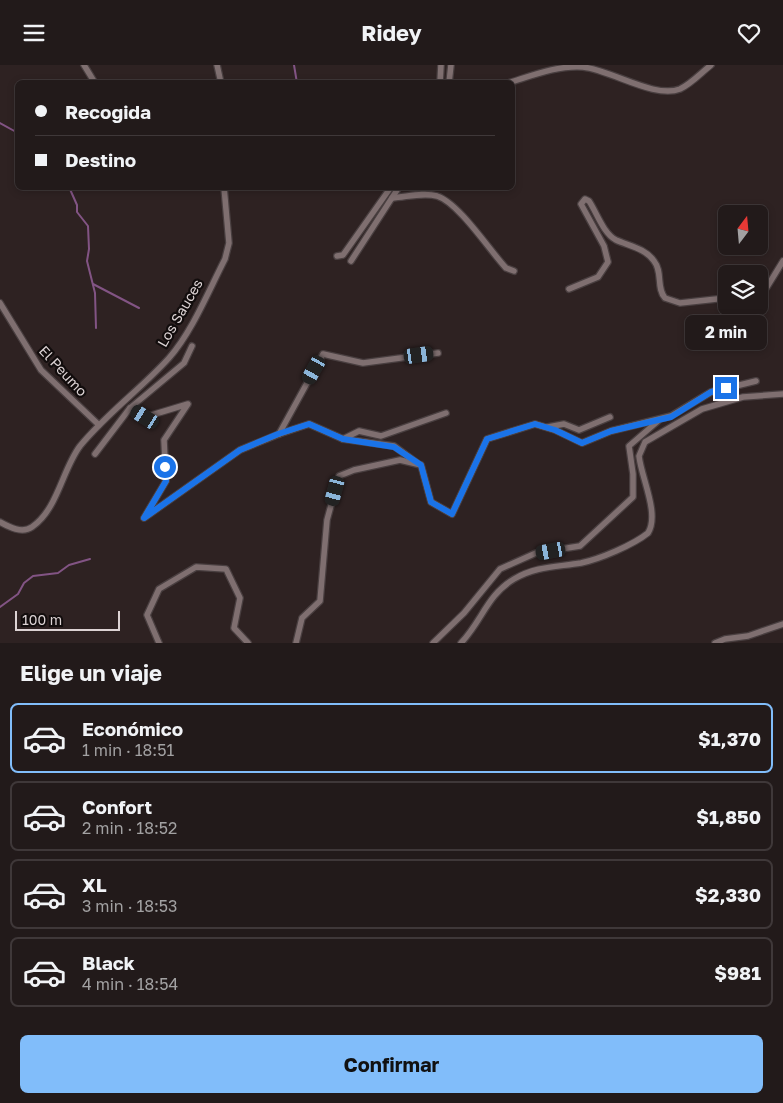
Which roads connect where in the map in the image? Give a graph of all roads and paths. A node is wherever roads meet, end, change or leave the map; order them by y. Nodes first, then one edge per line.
1 (84, 65) edge
2 (217, 65) edge
3 (441, 65) edge
4 (451, 65) edge
5 (710, 65) edge
6 (93, 80) edge
7 (220, 80) edge
8 (440, 80) edge
9 (449, 80) edge
10 (515, 81) edge
11 (224, 190) edge
12 (389, 190) edge
13 (397, 190) edge
14 (392, 198) junction
15 (337, 256) dead end
16 (351, 261) dead end
17 (783, 261) edge
18 (514, 271) dead end
19 (768, 285) edge
20 (569, 289) dead end
21 (718, 299) edge
22 (0, 303) edge
23 (192, 346) dead end
24 (438, 353) dead end
25 (756, 381) dead end
26 (783, 394) edge
27 (130, 408) junction
28 (446, 413) dead end
29 (610, 417) dead end
30 (660, 419) junction
31 (98, 425) junction
32 (546, 428) junction
33 (278, 434) junction
34 (343, 439) junction
35 (95, 454) dead end
36 (421, 465) junction
37 (0, 522) edge
38 (783, 624) edge
39 (159, 643) edge
40 (248, 643) edge
41 (296, 643) edge
42 (434, 643) edge
43 (461, 643) edge
44 (715, 643) edge

1 - 6 street
2 - 7 street
3 - 8 street
4 - 9 street
5 - 10 street
11 - 31 street, Los Sauces
12 - 15 street
13 - 14 street
14 - 16 street
14 - 18 street
17 - 19 street
20 - 21 street
22 - 31 street, El Peumo
23 - 27 street
24 - 33 street
25 - 30 street
26 - 43 street
27 - 33 street
27 - 35 street
28 - 34 street
29 - 32 street
30 - 32 street
30 - 42 street
31 - 37 street, Los Sauces
32 - 36 street
33 - 34 street
34 - 36 street
36 - 41 street
38 - 44 street
39 - 40 street

